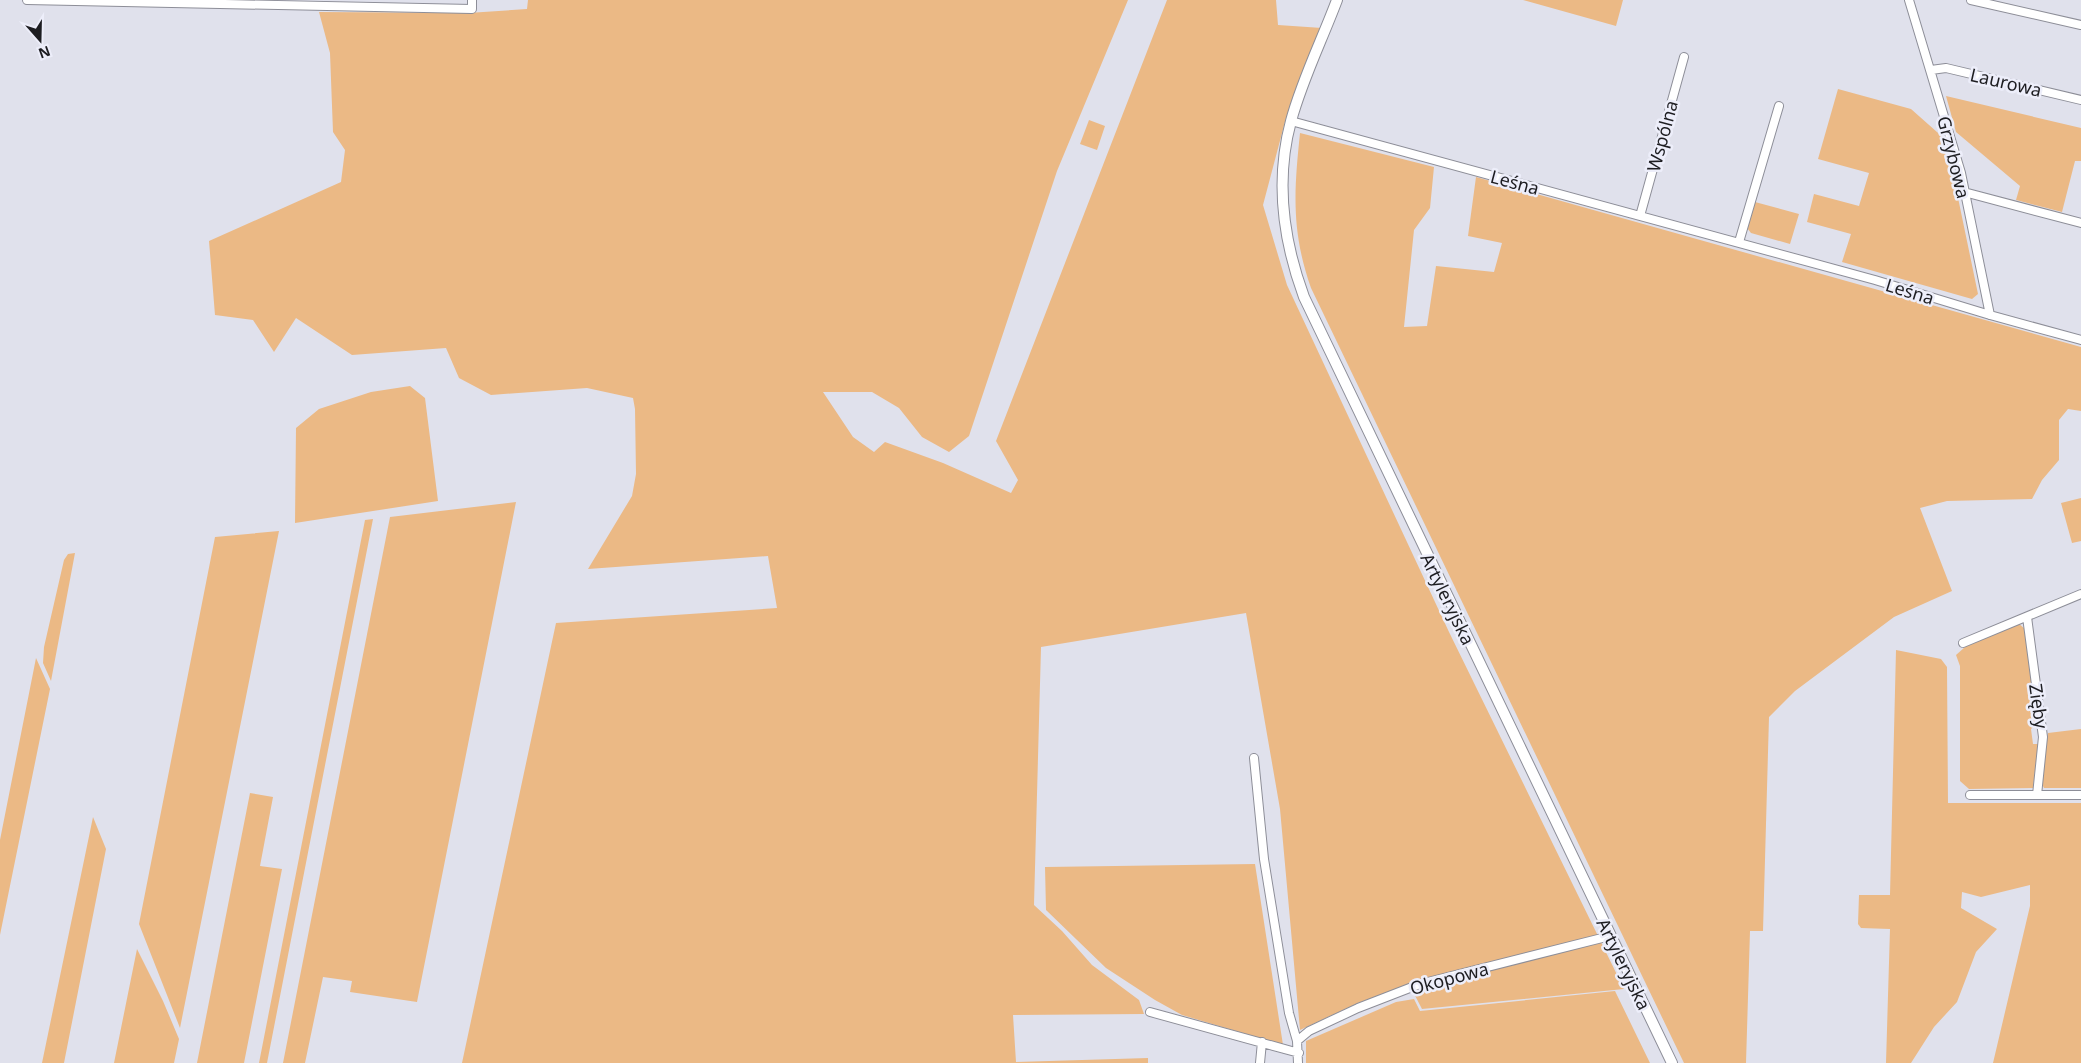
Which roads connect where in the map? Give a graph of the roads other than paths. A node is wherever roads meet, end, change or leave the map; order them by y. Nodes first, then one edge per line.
1 (27, 0) edge
2 (472, 0) edge
3 (1337, 0) edge
4 (1909, 0) edge
5 (1971, 0) edge
6 (93, 1) edge
7 (2081, 25) edge
8 (1684, 57) dead end
9 (1931, 70) junction
10 (2081, 100) edge
11 (1779, 106) dead end
12 (1291, 121) junction
13 (1964, 192) junction
14 (1640, 216) junction
15 (2081, 223) edge
16 (1740, 242) junction
17 (1990, 316) junction
18 (2081, 340) edge
19 (2081, 594) edge
20 (2027, 616) junction
21 (1963, 643) dead end
22 (1254, 758) dead end
23 (1970, 795) dead end
24 (2037, 795) junction
25 (2081, 795) edge
26 (1610, 936) junction
27 (1150, 1012) dead end
28 (1262, 1042) junction
29 (1297, 1042) junction
30 (1299, 1053) junction
31 (1260, 1063) edge
32 (1298, 1063) edge
33 (1672, 1063) edge

1 - 6 street
2 - 6 street
3 - 12 street, Artyleryjska
4 - 9 street, Grzybowa
5 - 7 street
8 - 14 street, Wspólna
9 - 10 street, Laurowa
9 - 13 street, Grzybowa
11 - 16 street
12 - 14 street, Leśna
12 - 26 street, Artyleryjska
13 - 15 street
13 - 17 street, Grzybowa
14 - 16 street, Leśna
16 - 17 street, Leśna
17 - 18 street, Leśna
19 - 20 street
20 - 21 street
20 - 24 street, Zięby
22 - 29 street
23 - 24 street
24 - 25 street
26 - 29 street, Okopowa
26 - 33 street, Artyleryjska
27 - 28 street
28 - 30 street
28 - 31 street
29 - 30 street
30 - 32 street

